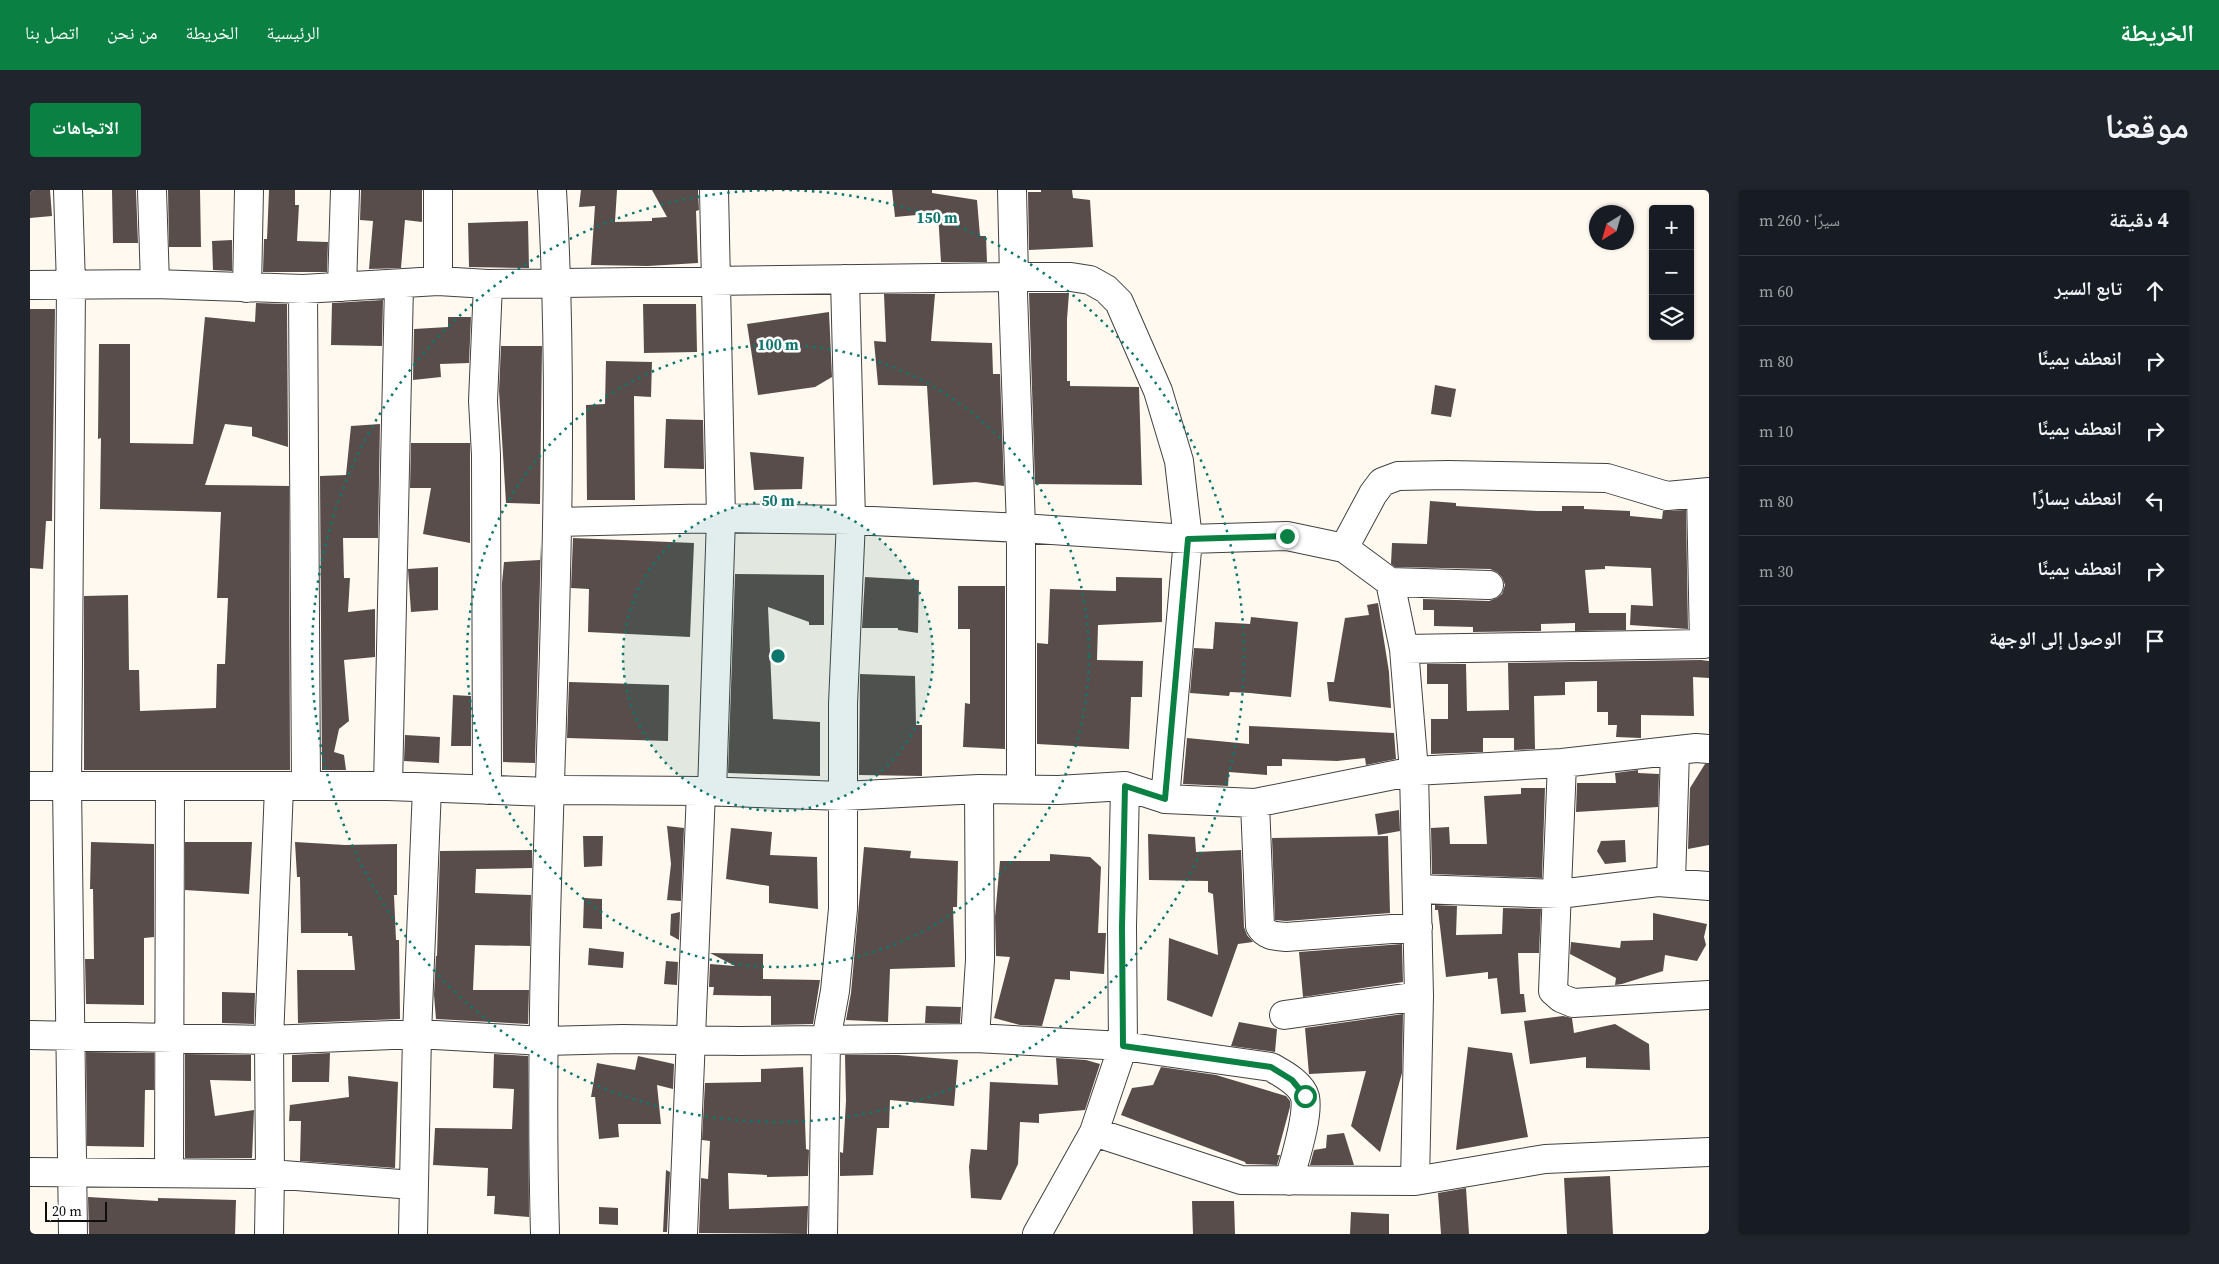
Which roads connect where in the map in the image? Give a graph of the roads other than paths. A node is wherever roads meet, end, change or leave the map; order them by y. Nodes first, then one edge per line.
1 (68, 190) edge
2 (152, 190) edge
3 (249, 190) edge
4 (345, 190) edge
5 (438, 190) edge
6 (552, 190) edge
7 (714, 190) edge
8 (1012, 190) edge
9 (1014, 277) junction
10 (845, 278) junction
11 (717, 280) junction
12 (438, 281) junction
13 (557, 283) junction
14 (154, 284) junction
15 (488, 284) junction
16 (30, 285) edge
17 (71, 285) junction
18 (399, 285) junction
19 (342, 287) junction
20 (247, 288) junction
21 (303, 289) junction
22 (1705, 493) edge
23 (721, 518) junction
24 (851, 520) junction
25 (557, 522) junction
26 (1021, 528) junction
27 (1188, 539) junction
28 (1344, 548) junction
29 (1390, 582) junction
30 (1489, 585) dead end
31 (1706, 643) edge
32 (1404, 649) junction
33 (1709, 750) edge
34 (1675, 751) junction
35 (1562, 763) junction
36 (1414, 771) junction
37 (67, 785) junction
38 (30, 786) edge
39 (170, 786) junction
40 (306, 786) junction
41 (388, 786) junction
42 (1125, 786) junction
43 (278, 787) junction
44 (427, 788) junction
45 (979, 788) junction
46 (1021, 789) junction
47 (487, 790) junction
48 (706, 791) junction
49 (550, 792) junction
50 (843, 796) junction
51 (1165, 799) junction
52 (1255, 803) junction
53 (1671, 882) junction
54 (1709, 886) edge
55 (1417, 890) junction
56 (1559, 894) junction
57 (1418, 927) junction
58 (1709, 995) edge
59 (1419, 996) junction
60 (1284, 1015) dead end
61 (417, 1034) junction
62 (30, 1035) edge
63 (70, 1036) junction
64 (170, 1038) junction
65 (975, 1038) junction
66 (269, 1040) junction
67 (693, 1040) junction
68 (826, 1040) junction
69 (544, 1041) junction
70 (1123, 1046) junction
71 (1094, 1132) junction
72 (1709, 1152) edge
73 (30, 1172) edge
74 (72, 1172) junction
75 (169, 1173) junction
76 (270, 1174) junction
77 (1415, 1181) junction
78 (1289, 1182) junction
79 (413, 1185) junction
80 (72, 1234) edge
81 (269, 1234) edge
82 (413, 1234) edge
83 (545, 1234) edge
84 (683, 1234) edge
85 (823, 1234) edge
86 (1038, 1234) edge

1 - 17 street
2 - 14 street
3 - 20 street
4 - 19 street
5 - 12 street
6 - 13 street
7 - 11 street
8 - 9 street
9 - 10 street
9 - 26 street
9 - 27 street
10 - 11 street
10 - 24 street
11 - 13 street
11 - 23 street
12 - 15 street
12 - 18 street
13 - 15 street
13 - 25 street
14 - 17 street
14 - 20 street
15 - 47 street
16 - 17 street
17 - 37 street
18 - 19 street
18 - 41 street
19 - 21 street
20 - 21 street
21 - 40 street
22 - 28 street
22 - 31 street
23 - 24 street
23 - 25 street
23 - 48 street
24 - 26 street
24 - 50 street
25 - 49 street
26 - 27 street
26 - 46 street
27 - 28 street
27 - 51 street
28 - 29 street
29 - 30 street
29 - 32 street
31 - 32 street
32 - 36 street
33 - 34 street
34 - 35 street
34 - 53 street
35 - 36 street
35 - 56 street
36 - 52 street
36 - 55 street
37 - 38 street
37 - 39 street
37 - 63 street
39 - 43 street
39 - 64 street
40 - 41 street
40 - 43 street
41 - 44 street
42 - 46 street
42 - 51 street
42 - 70 street
43 - 66 street
44 - 47 street
44 - 61 street
45 - 46 street
45 - 50 street
45 - 65 street
47 - 49 street
48 - 49 street
48 - 50 street
48 - 67 street
49 - 69 street
50 - 68 street
51 - 52 street
52 - 57 street
53 - 54 street
53 - 56 street
55 - 56 street
55 - 57 street
56 - 58 street
57 - 59 street
59 - 60 street
59 - 77 street
61 - 66 street
61 - 69 street
61 - 79 street
62 - 63 street
63 - 64 street
63 - 74 street
64 - 66 street
64 - 75 street
65 - 68 street
65 - 70 street
66 - 76 street
67 - 68 street
67 - 69 street
67 - 84 street
68 - 85 street
69 - 83 street
70 - 71 street
70 - 78 street
71 - 78 street
71 - 86 street
72 - 77 street
73 - 74 street
74 - 75 street
74 - 80 street
75 - 76 street
76 - 79 street
76 - 81 street
77 - 78 street
79 - 82 street

